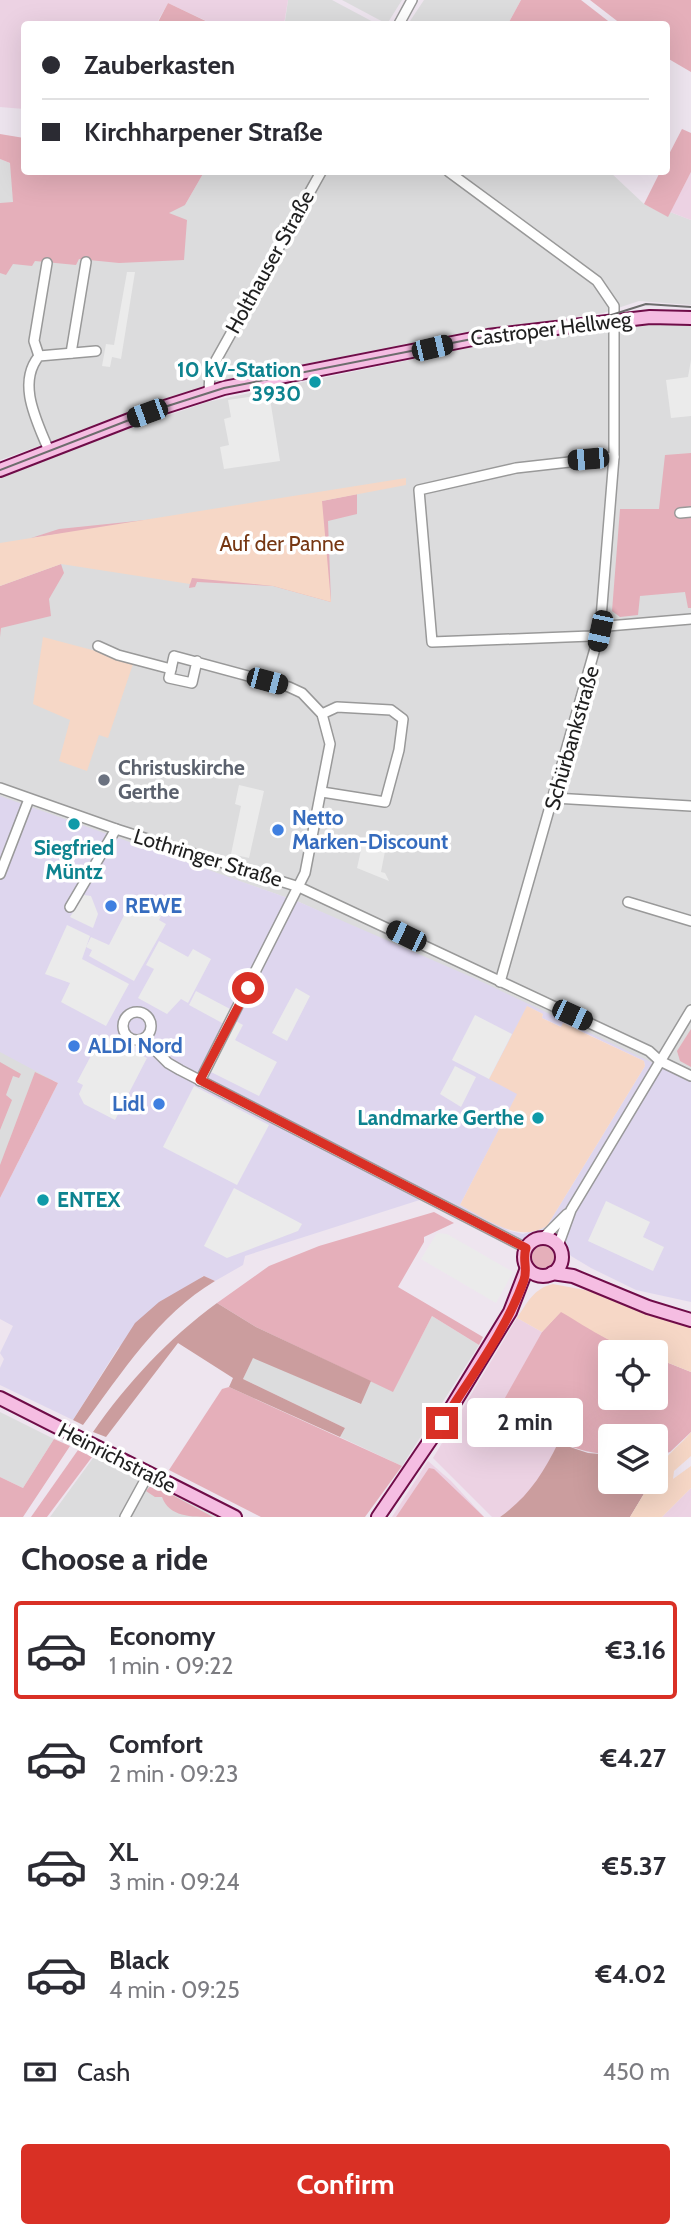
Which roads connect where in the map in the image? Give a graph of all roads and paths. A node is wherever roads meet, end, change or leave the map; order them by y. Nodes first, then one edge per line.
1 (412, 0) edge
2 (401, 21) edge
3 (319, 175) edge
4 (453, 175) edge
5 (86, 262) dead end
6 (47, 263) dead end
7 (691, 318) edge
8 (612, 320) junction
9 (96, 351) dead end
10 (71, 353) junction
11 (39, 356) junction
12 (209, 392) junction
13 (49, 451) junction
14 (614, 457) junction
15 (0, 470) edge
16 (691, 512) edge
17 (680, 513) dead end
18 (691, 619) edge
19 (600, 631) junction
20 (98, 646) dead end
21 (197, 661) junction
22 (171, 668) junction
23 (322, 714) junction
24 (0, 788) edge
25 (322, 792) junction
26 (554, 798) junction
27 (29, 799) junction
28 (691, 806) edge
29 (116, 830) junction
30 (0, 874) edge
31 (299, 887) junction
32 (628, 901) dead end
33 (70, 907) dead end
34 (691, 922) edge
35 (500, 982) junction
36 (691, 1010) edge
37 (144, 1039) dead end
38 (660, 1061) junction
39 (691, 1076) edge
40 (200, 1080) junction
41 (571, 1210) junction
42 (543, 1238) junction
43 (526, 1248) junction
44 (560, 1250) junction
45 (527, 1268) junction
46 (548, 1275) junction
47 (600, 1286) junction
48 (512, 1308) junction
49 (691, 1320) edge
50 (0, 1398) edge
51 (149, 1474) junction
52 (125, 1517) edge
53 (235, 1517) edge
54 (378, 1517) edge

1 - 2 street
3 - 12 street, Holthauser Straße
4 - 8 street, Schürbankstraße
5 - 10 street
6 - 11 street
7 - 8 street, Castroper Hellweg
8 - 12 street, Castroper Hellweg
8 - 14 street, Schürbankstraße
9 - 10 street
10 - 11 street
11 - 13 street
12 - 13 street, Castroper Hellweg
13 - 15 street, Castroper Hellweg
14 - 19 street, Schürbankstraße
14 - 19 street
16 - 17 street
18 - 19 street
19 - 26 street, Schürbankstraße
20 - 22 street
21 - 22 street
21 - 22 street
21 - 23 street
23 - 25 street
23 - 25 street
24 - 27 street, Lothringer Straße
25 - 31 street
26 - 28 street
26 - 35 street, Schürbankstraße
27 - 29 street, Lothringer Straße
27 - 30 street
29 - 31 street, Lothringer Straße
29 - 33 street, Lothringer Straße
31 - 35 street, Lothringer Straße
31 - 40 street, Lothringer Straße
32 - 34 street
35 - 38 street, Lothringer Straße
36 - 38 street
37 - 40 street
38 - 39 street, Lothringer Straße
38 - 41 street
40 - 43 street
41 - 42 street
41 - 44 street
42 - 43 street
42 - 44 street
43 - 45 street
44 - 46 street
44 - 47 street
45 - 46 street
45 - 48 street
46 - 47 street
46 - 48 street
47 - 49 street
48 - 54 street
50 - 51 street, Heinrichstraße
51 - 52 street
51 - 53 street, Heinrichstraße

